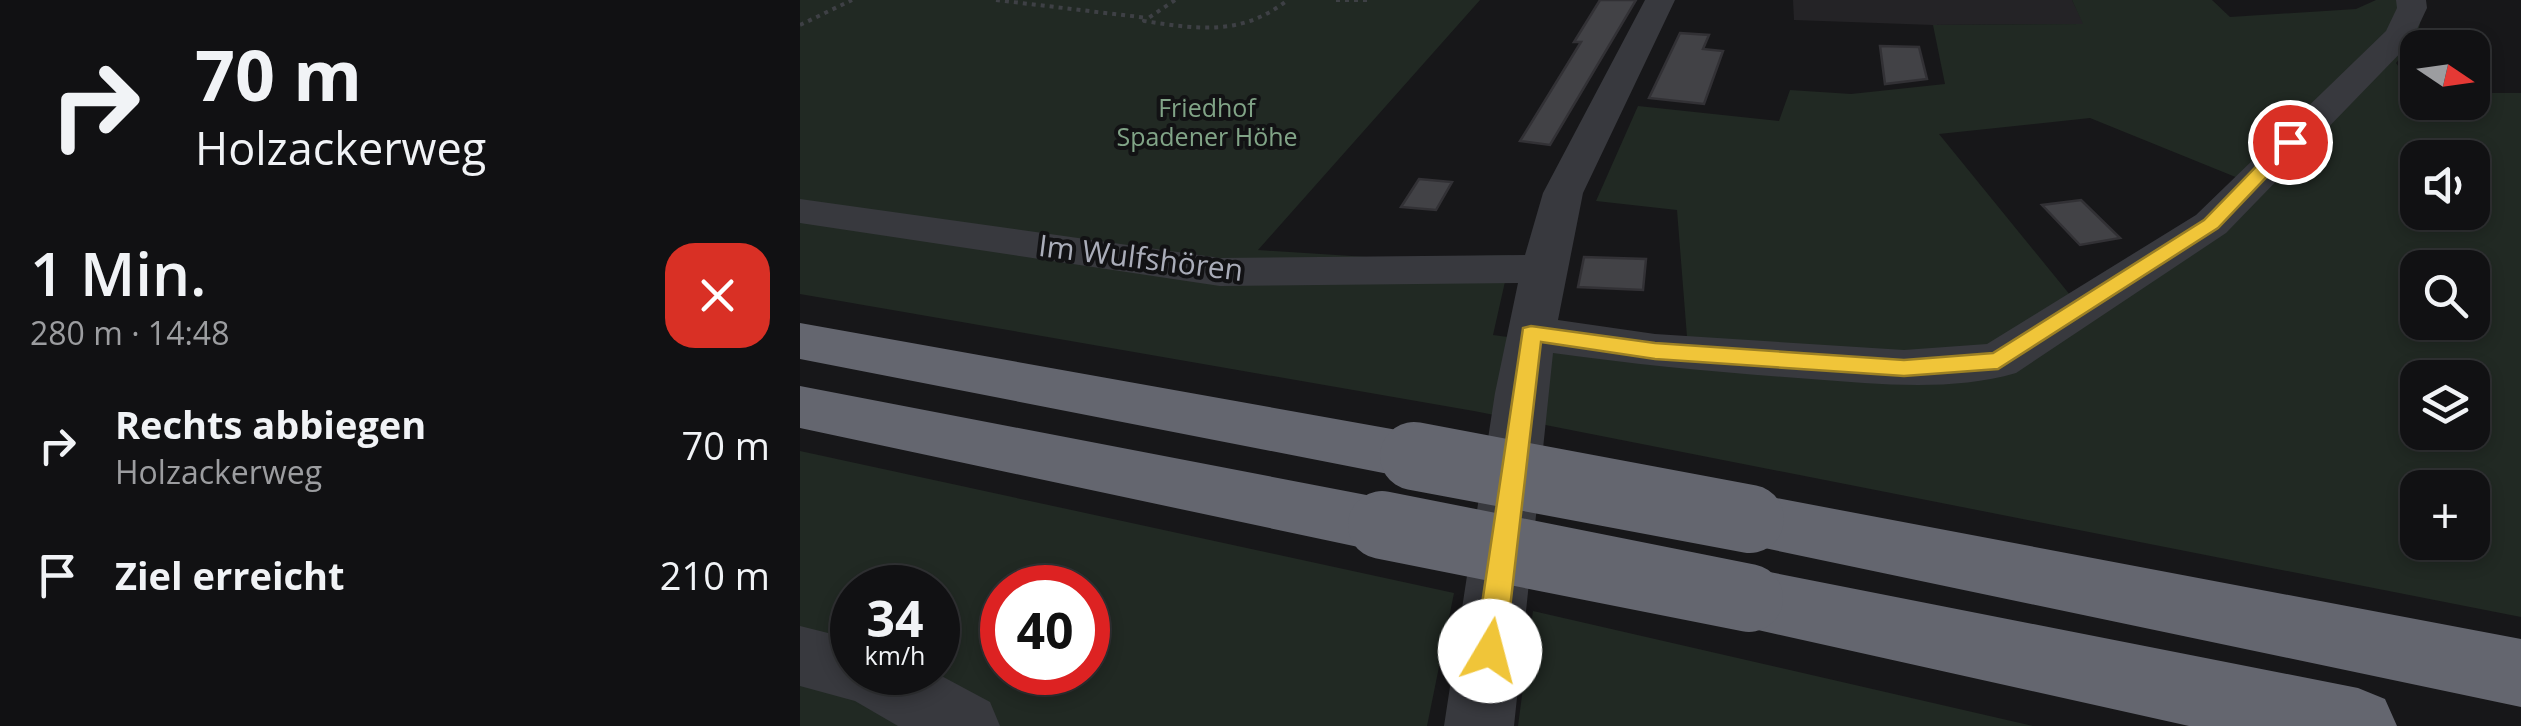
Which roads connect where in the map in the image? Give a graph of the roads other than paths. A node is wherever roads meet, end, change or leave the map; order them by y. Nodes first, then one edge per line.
1 (1660, 0) edge
2 (2411, 0) edge
3 (800, 211) edge
4 (1544, 269) junction
5 (1531, 334) junction
6 (800, 341) edge
7 (800, 407) edge
8 (800, 656) edge
9 (830, 664) edge
10 (2521, 673) edge
11 (910, 695) edge
12 (965, 726) edge
13 (1479, 726) edge
14 (2358, 726) edge

1 - 4 street
2 - 5 street
3 - 4 street, Im Wulfshören
4 - 5 street
5 - 13 street
6 - 10 highway, bridge
7 - 14 highway, bridge
8 - 9 street
11 - 12 street

